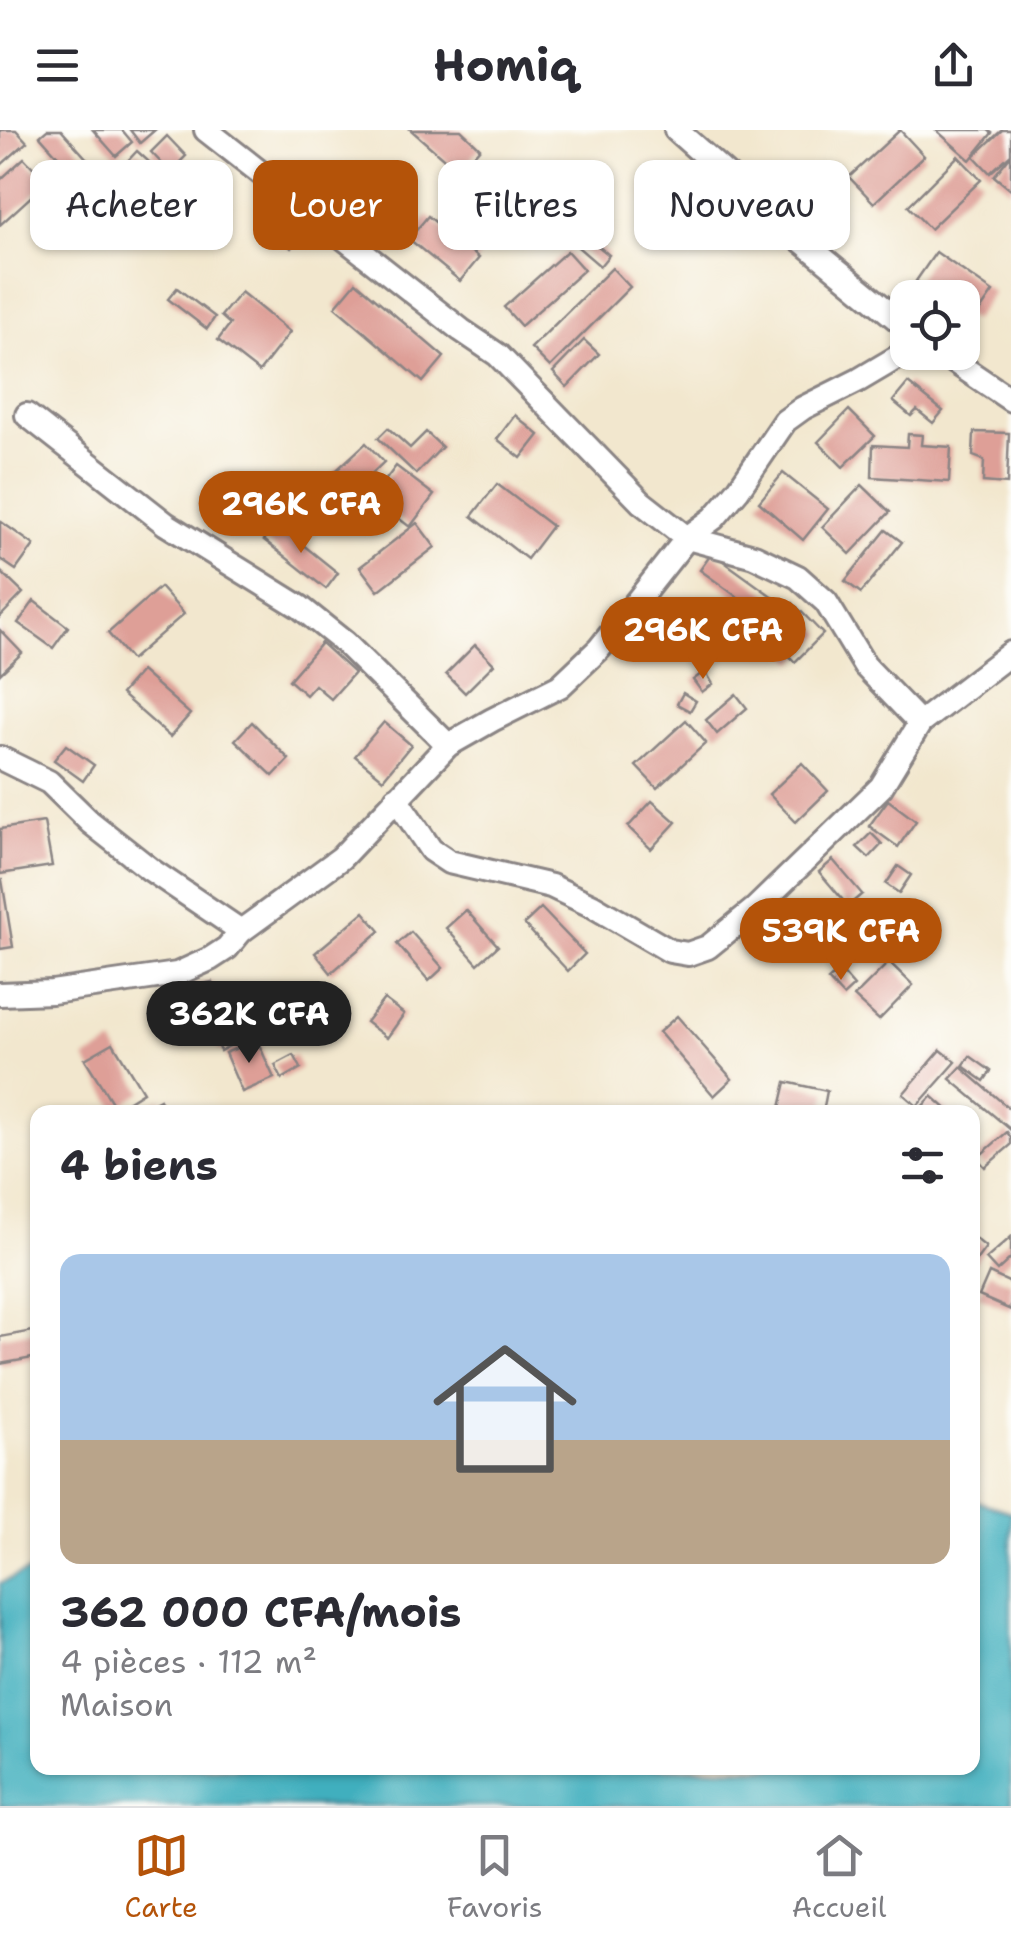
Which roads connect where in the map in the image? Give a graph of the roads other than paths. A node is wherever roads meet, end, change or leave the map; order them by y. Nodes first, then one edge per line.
1 (206, 130) edge
2 (676, 130) edge
3 (890, 313) edge
4 (890, 362) edge
5 (967, 370) edge
6 (1011, 400) edge
7 (27, 415) dead end
8 (688, 538) junction
9 (1011, 653) edge
10 (920, 723) junction
11 (448, 745) junction
12 (0, 758) edge
13 (396, 798) junction
14 (242, 931) junction
15 (0, 994) edge

1 - 8 street
2 - 3 street
4 - 8 street
5 - 6 street
7 - 11 street
8 - 10 street
8 - 11 street
9 - 10 street
10 - 13 street
11 - 13 street
12 - 14 street
13 - 14 street
14 - 15 street

